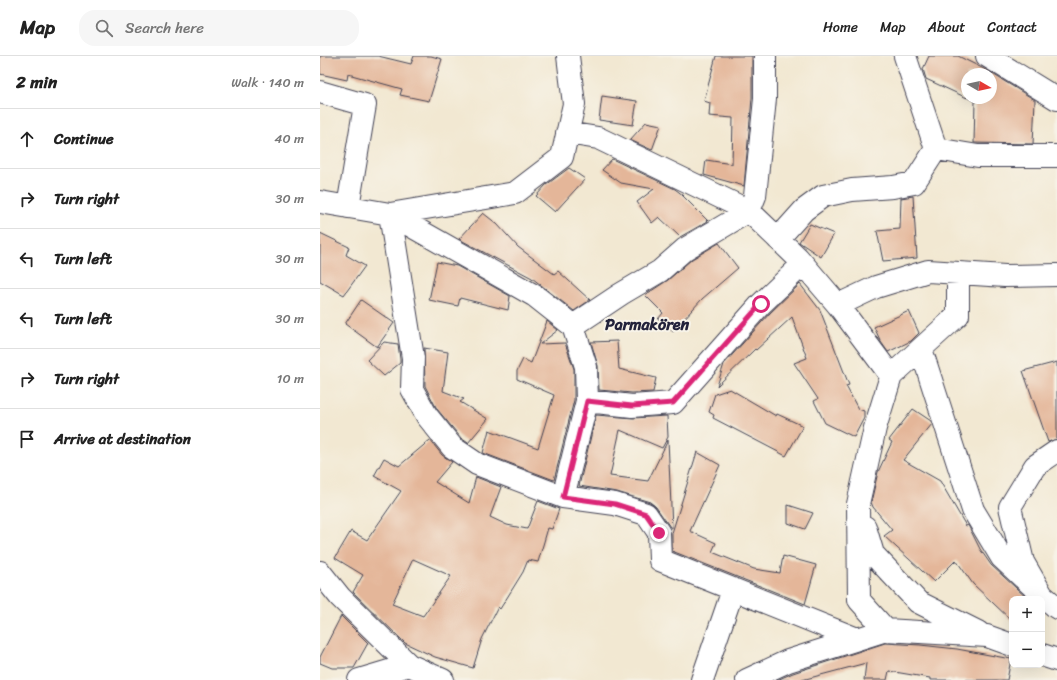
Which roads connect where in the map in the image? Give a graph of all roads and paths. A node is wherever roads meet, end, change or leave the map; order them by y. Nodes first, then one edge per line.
1 (568, 56) edge
2 (765, 56) edge
3 (905, 56) edge
4 (987, 56) edge
5 (320, 92) edge
6 (1056, 98) edge
7 (567, 133) junction
8 (936, 149) junction
9 (1057, 156) edge
10 (320, 202) edge
11 (348, 207) junction
12 (749, 211) junction
13 (390, 214) junction
14 (778, 239) junction
15 (803, 264) junction
16 (958, 273) junction
17 (1057, 275) edge
18 (838, 305) junction
19 (573, 326) junction
20 (921, 349) junction
21 (891, 376) junction
22 (587, 401) junction
23 (1057, 451) edge
24 (1057, 458) edge
25 (1035, 466) junction
26 (563, 497) junction
27 (858, 504) junction
28 (320, 572) edge
29 (733, 590) junction
30 (1047, 601) edge
31 (886, 630) junction
32 (987, 636) junction
33 (857, 639) junction
34 (1009, 644) edge
35 (1045, 656) edge
36 (1057, 660) edge
37 (409, 665) junction
38 (359, 680) edge
39 (443, 680) edge
40 (702, 680) edge
41 (747, 680) edge

1 - 7 street
2 - 12 street
3 - 8 street
4 - 6 street
5 - 11 street
7 - 12 street
7 - 13 street
8 - 9 street
8 - 14 street
10 - 11 street
11 - 13 street
12 - 14 street
12 - 19 street
13 - 19 street
13 - 26 street
14 - 15 street
15 - 18 street
15 - 22 street
16 - 17 street
16 - 18 street
16 - 20 street
18 - 21 street
19 - 22 street
20 - 21 street
20 - 30 street
21 - 27 street
22 - 26 street
23 - 25 street
24 - 25 street
25 - 30 street
26 - 29 street
27 - 31 street
27 - 32 street
28 - 37 street
29 - 33 street
29 - 40 street
31 - 32 street
31 - 33 street
32 - 34 street
33 - 41 street
35 - 36 street
37 - 38 street
37 - 39 street

